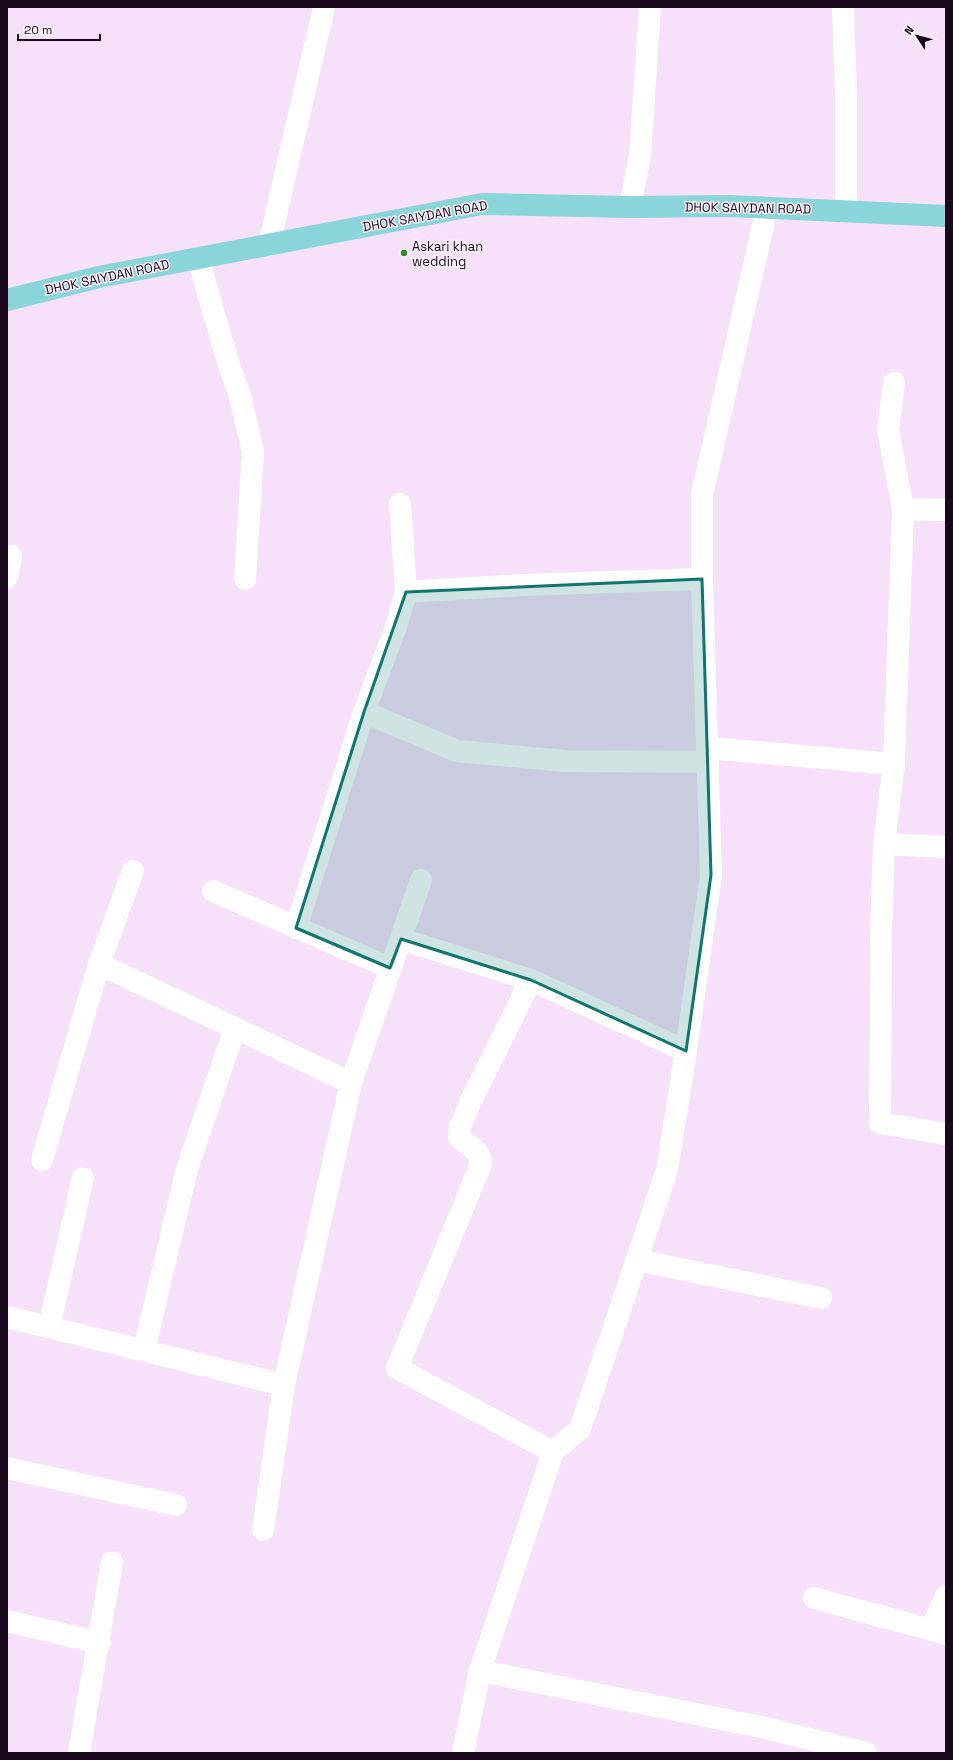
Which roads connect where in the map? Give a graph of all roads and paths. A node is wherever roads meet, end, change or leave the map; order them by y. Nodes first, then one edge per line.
1 (324, 7) edge
2 (650, 7) edge
3 (843, 7) edge
4 (630, 207) junction
5 (767, 208) junction
6 (846, 211) junction
7 (946, 216) edge
8 (269, 245) junction
9 (198, 258) junction
10 (7, 300) edge
11 (894, 383) dead end
12 (400, 504) dead end
13 (903, 509) junction
14 (946, 510) edge
15 (11, 556) dead end
16 (7, 578) edge
17 (245, 579) dead end
18 (702, 579) junction
19 (406, 592) junction
20 (364, 712) junction
21 (708, 755) junction
22 (894, 764) junction
23 (884, 844) junction
24 (946, 847) edge
25 (133, 871) dead end
26 (421, 880) dead end
27 (213, 891) dead end
28 (296, 928) junction
29 (401, 939) junction
30 (100, 964) junction
31 (390, 968) junction
32 (531, 980) junction
33 (235, 1028) junction
34 (686, 1051) junction
35 (351, 1083) junction
36 (946, 1134) edge
37 (42, 1160) dead end
38 (83, 1178) dead end
39 (637, 1260) junction
40 (821, 1298) dead end
41 (7, 1317) edge
42 (49, 1327) junction
43 (144, 1350) junction
44 (284, 1385) junction
45 (554, 1452) junction
46 (7, 1468) edge
47 (176, 1505) dead end
48 (262, 1530) dead end
49 (112, 1562) dead end
50 (946, 1596) edge
51 (814, 1598) dead end
52 (7, 1621) edge
53 (938, 1632) edge
54 (100, 1643) junction
55 (480, 1671) junction
56 (79, 1753) edge
57 (463, 1753) edge
58 (866, 1753) edge

1 - 8 street
2 - 4 street
3 - 6 street
4 - 5 main road, DHOK SAIYDAN ROAD
4 - 8 main road, DHOK SAIYDAN ROAD
5 - 6 main road, DHOK SAIYDAN ROAD
5 - 18 street
6 - 7 main road, DHOK SAIYDAN ROAD
8 - 9 main road, DHOK SAIYDAN ROAD
9 - 10 main road, DHOK SAIYDAN ROAD
9 - 17 street
11 - 13 street
12 - 19 street
13 - 14 street
13 - 22 street
15 - 16 street
18 - 19 street
18 - 21 street
19 - 20 street
20 - 21 street
20 - 28 street
21 - 22 street
21 - 34 street
22 - 23 street
23 - 24 street
23 - 36 street
25 - 30 street
26 - 29 street
27 - 28 street
28 - 31 street
29 - 31 street
29 - 32 street
30 - 33 street
30 - 37 street
31 - 35 street
32 - 34 street
32 - 45 street
33 - 35 street
33 - 43 street
34 - 39 street
35 - 44 street
38 - 42 street
39 - 40 street
39 - 45 street
41 - 42 street
42 - 43 street
43 - 44 street
44 - 48 street
45 - 55 street
46 - 47 street
49 - 54 street
50 - 53 street
51 - 53 street
52 - 54 street
54 - 56 street
55 - 57 street
55 - 58 street

